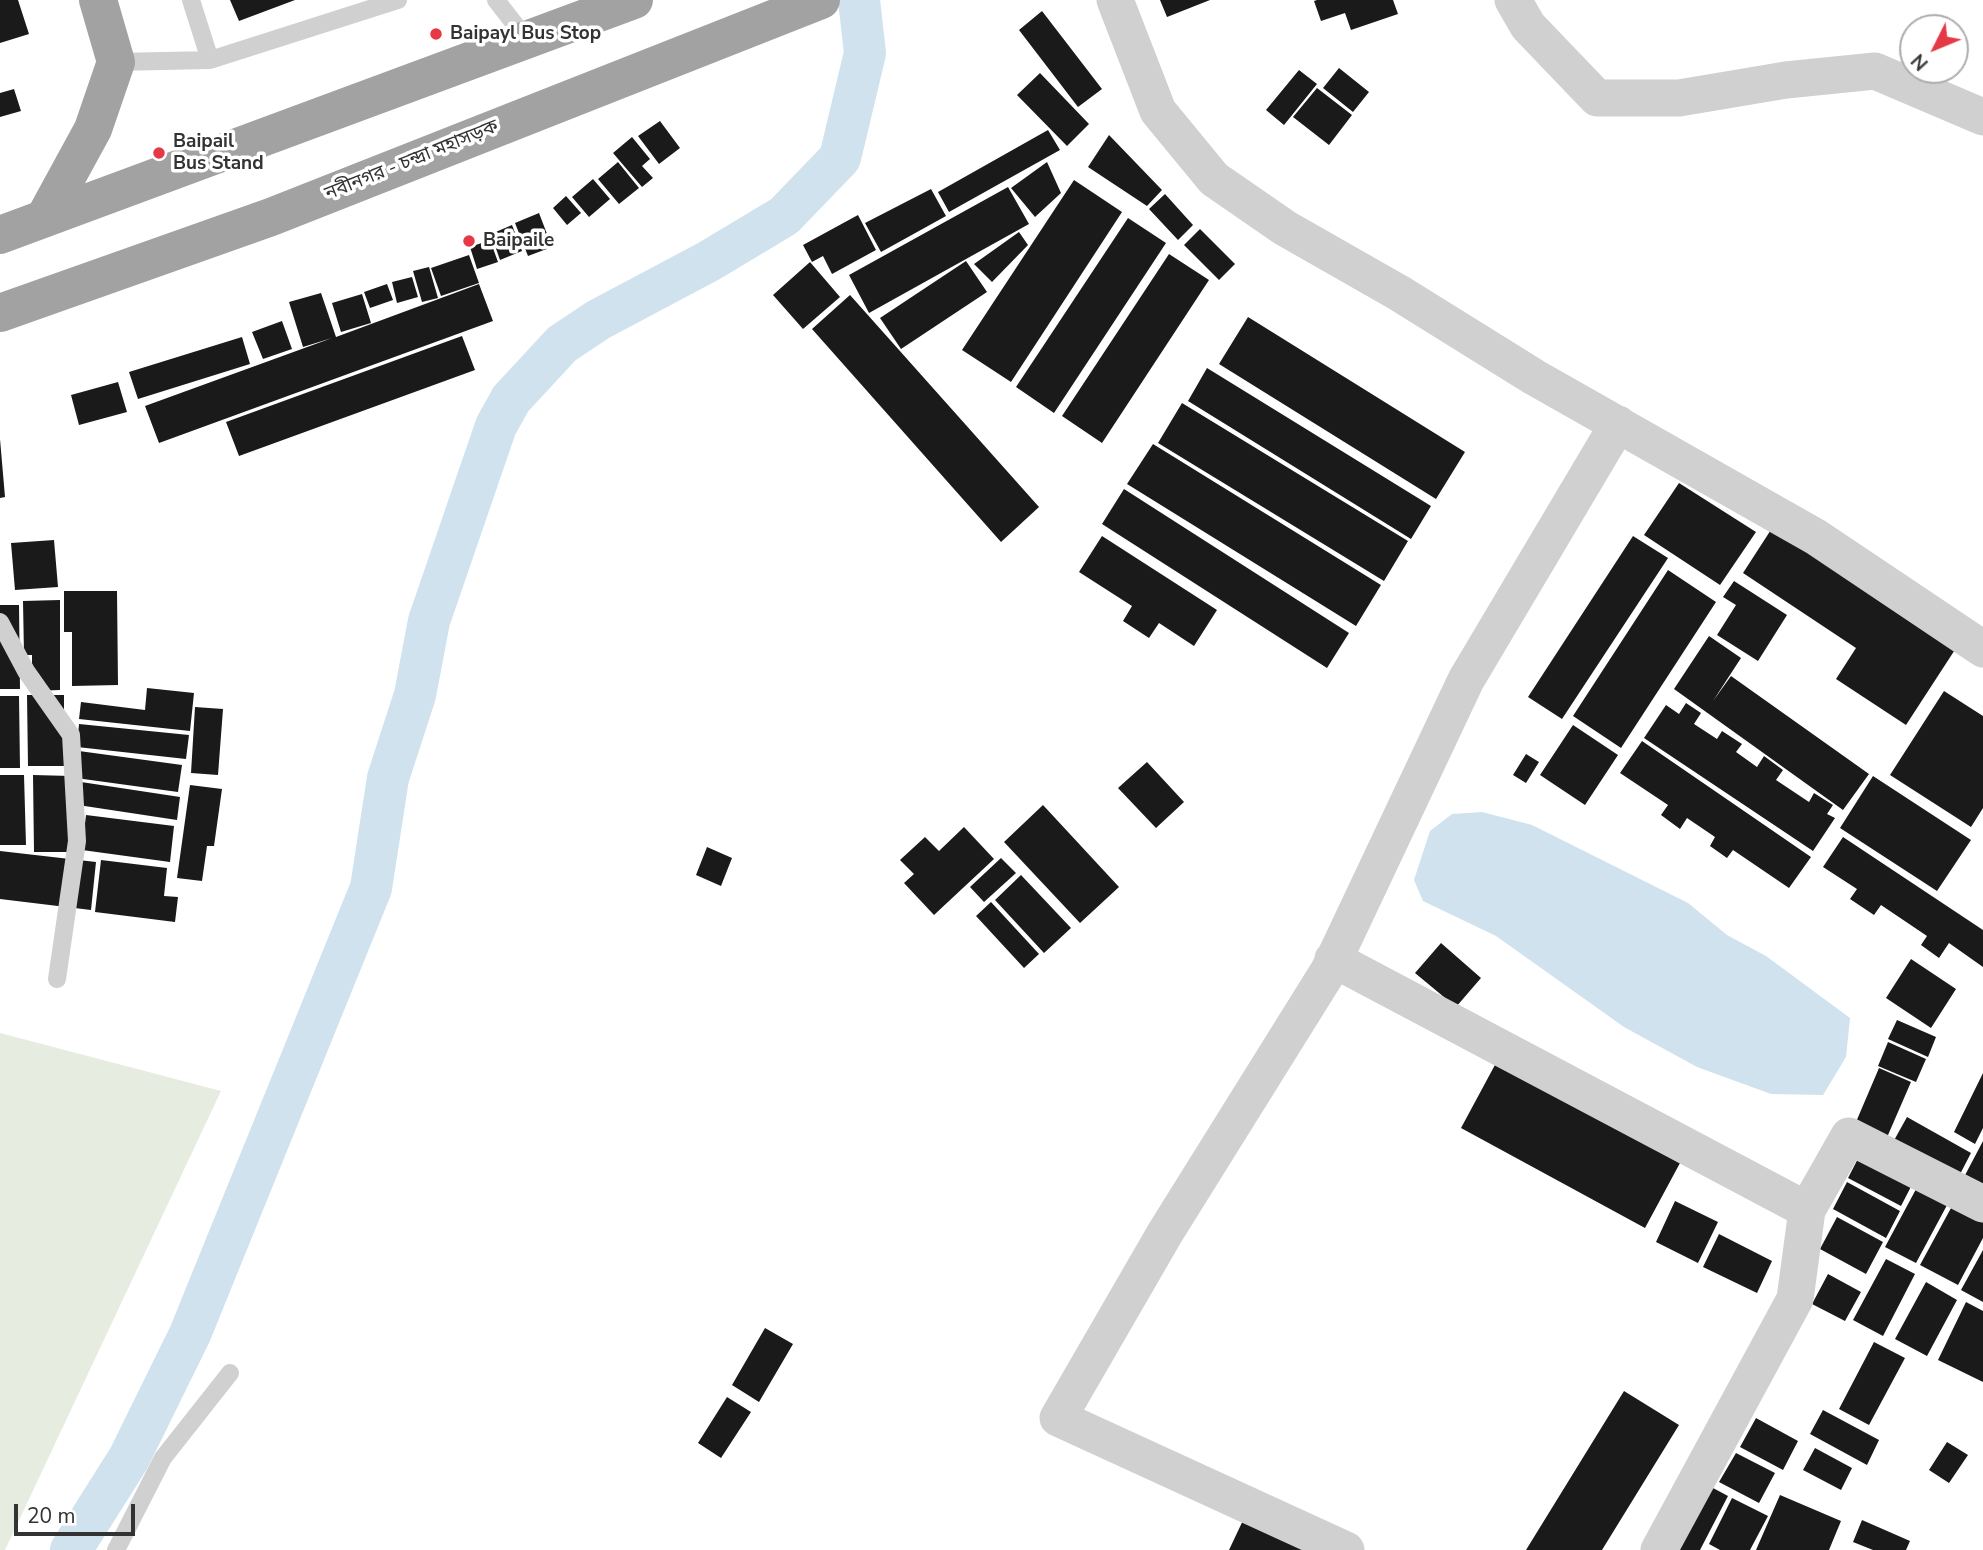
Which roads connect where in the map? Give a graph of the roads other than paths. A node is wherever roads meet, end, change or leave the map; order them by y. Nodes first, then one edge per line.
1 (98, 0) edge
2 (191, 0) edge
3 (398, 0) edge
4 (496, 0) edge
5 (821, 0) edge
6 (1115, 0) edge
7 (1513, 0) edge
8 (617, 6) edge
9 (527, 40) junction
10 (210, 60) junction
11 (116, 62) junction
12 (1983, 117) edge
13 (45, 218) junction
14 (0, 235) edge
15 (0, 313) edge
16 (1618, 424) junction
17 (0, 622) edge
18 (1983, 649) edge
19 (1334, 959) junction
20 (57, 979) dead end
21 (1983, 1204) edge
22 (1807, 1210) junction
23 (230, 1373) dead end
24 (116, 1550) edge
25 (1346, 1550) edge
26 (1659, 1550) edge

1 - 11 highway
2 - 10 lane
3 - 10 lane
4 - 9 lane
5 - 15 highway, নবীনগর - চন্দ্রা মহাসড়ক
6 - 16 street
7 - 12 street
8 - 9 highway
9 - 13 highway
10 - 11 lane
11 - 13 highway
13 - 14 highway
16 - 18 street
16 - 19 street
17 - 20 lane
19 - 22 street
19 - 25 street
21 - 22 street
22 - 26 street
23 - 24 lane

